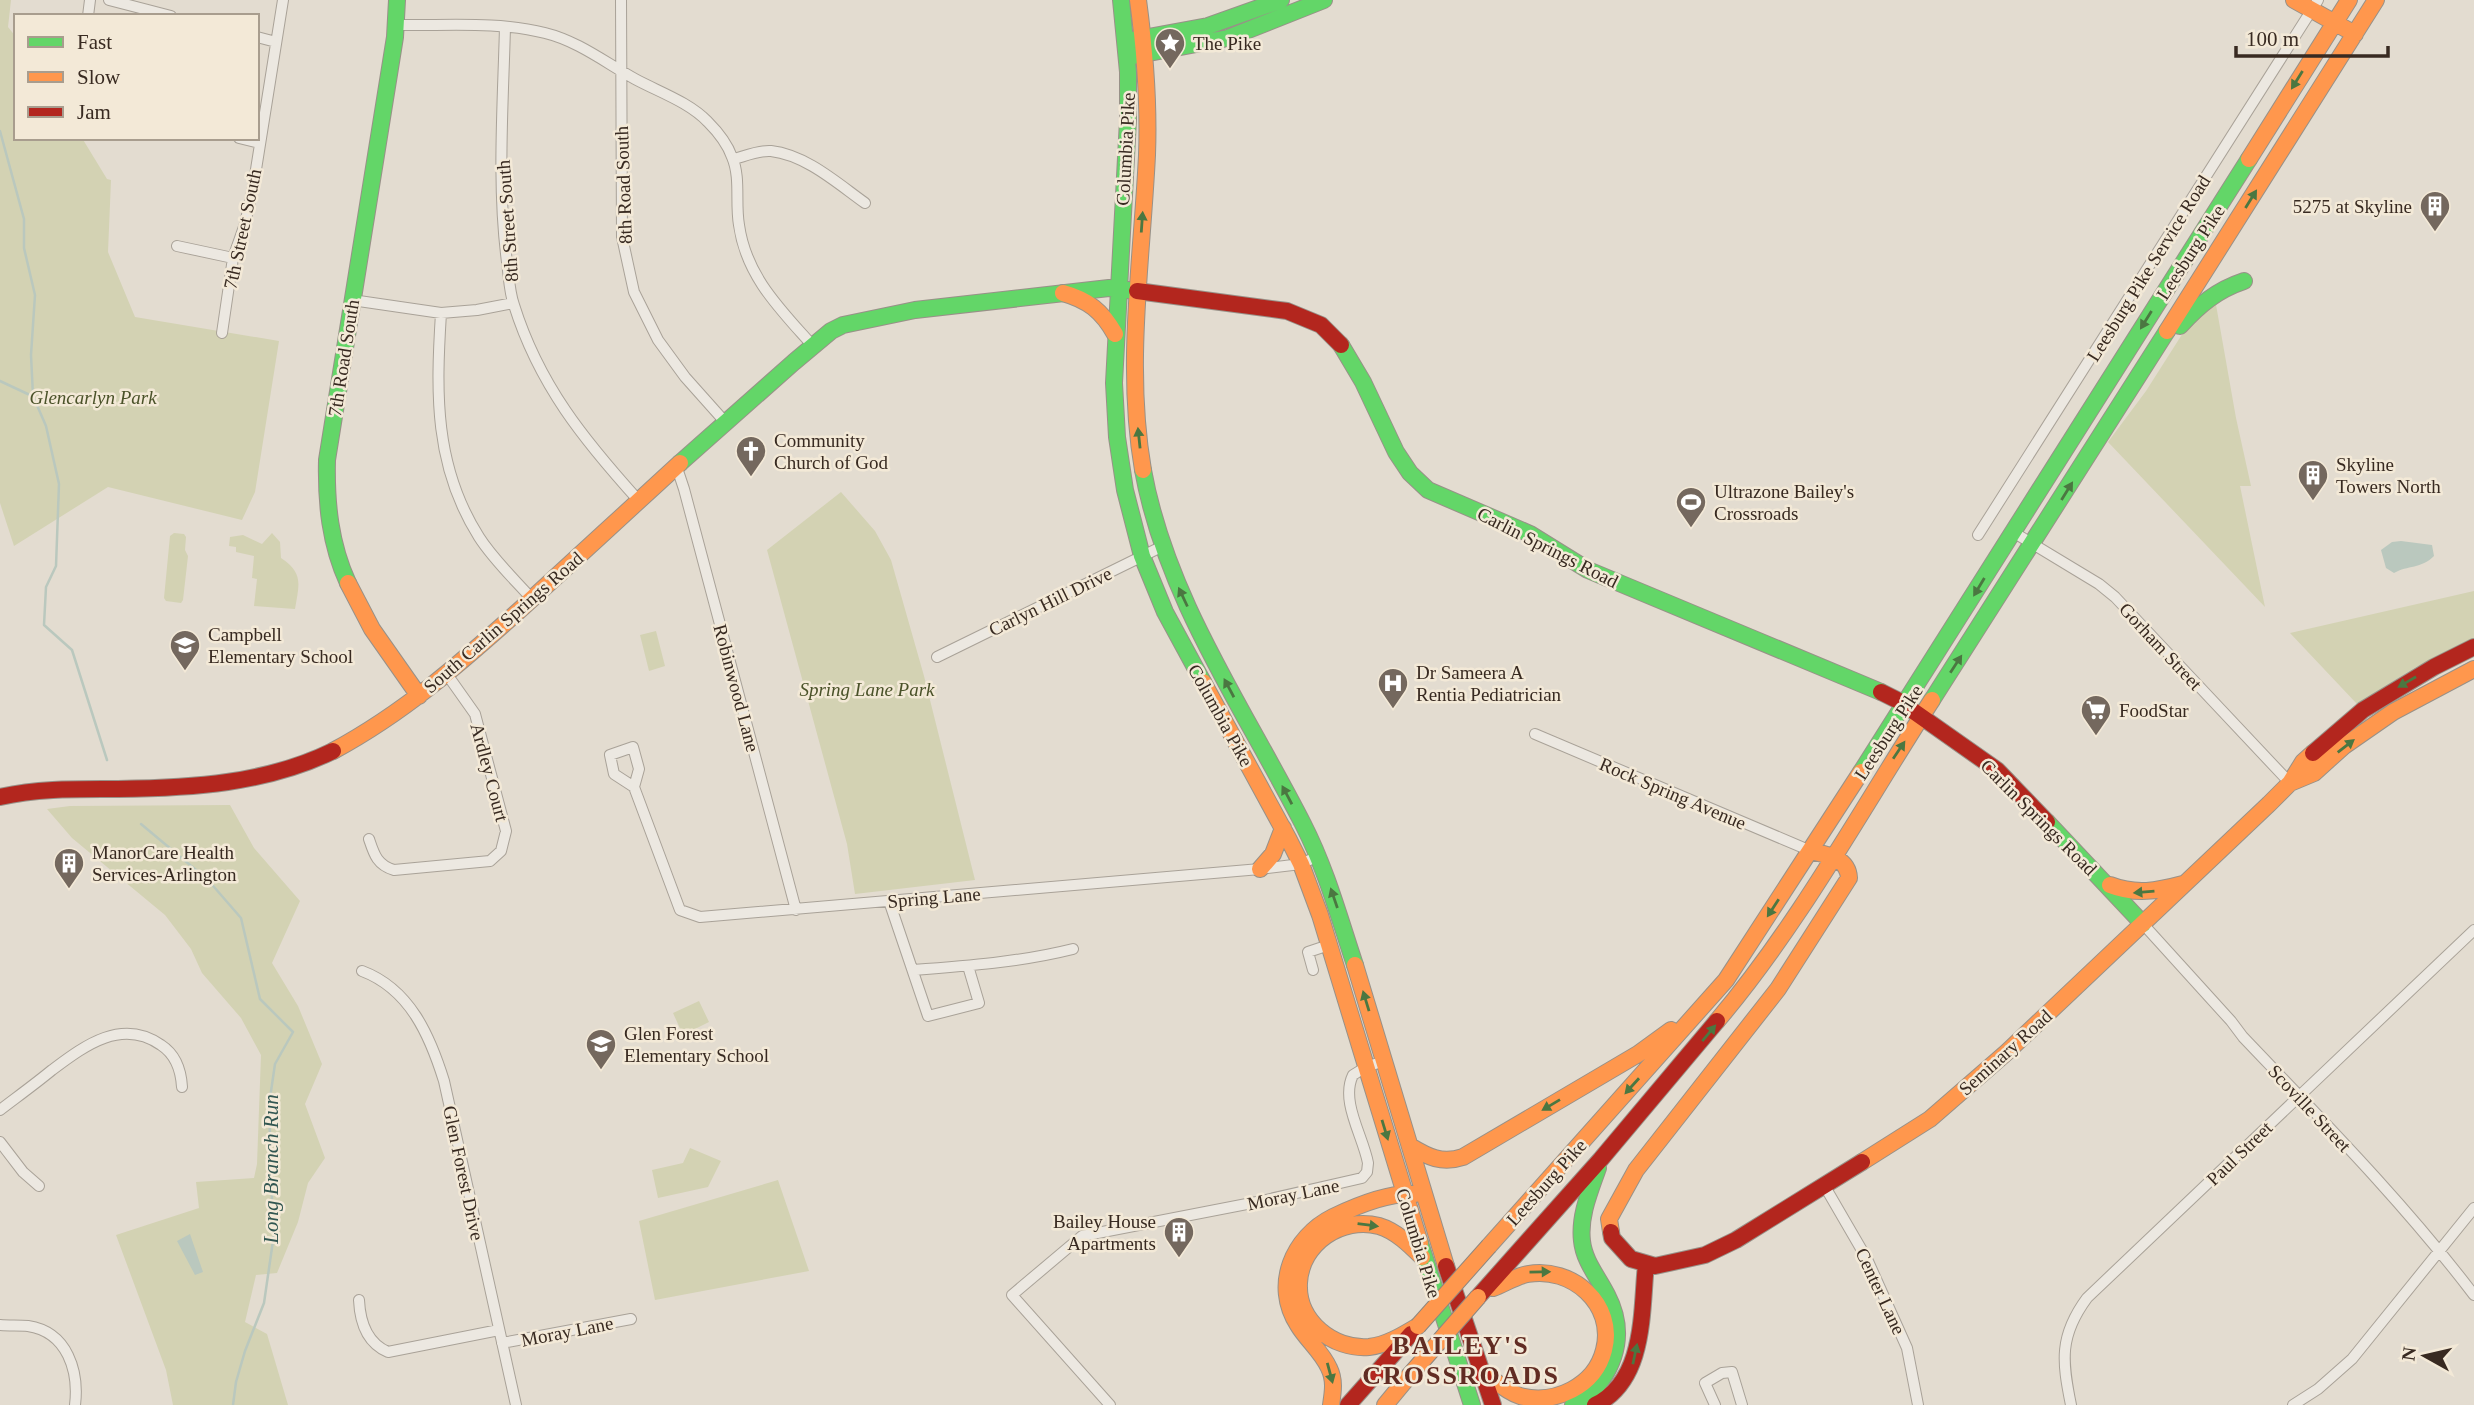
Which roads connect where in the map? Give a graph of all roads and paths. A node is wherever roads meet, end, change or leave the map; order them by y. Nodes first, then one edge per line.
1 (108, 0) edge
2 (283, 0) edge
3 (397, 0) edge
4 (621, 0) edge
5 (1121, 0) edge
6 (1138, 0) edge
7 (1281, 0) edge
8 (1324, 0) edge
9 (2294, 0) edge
10 (2346, 1) edge
11 (2315, 5) edge
12 (2372, 7) edge
13 (163, 14) edge
14 (2333, 22) junction
15 (397, 25) junction
16 (505, 27) junction
17 (2355, 33) junction
18 (259, 38) edge
19 (1126, 40) junction
20 (276, 42) junction
21 (1144, 46) junction
22 (1127, 58) junction
23 (620, 69) junction
24 (247, 140) edge
25 (260, 143) junction
26 (733, 159) junction
27 (865, 203) dead end
28 (177, 246) dead end
29 (233, 258) junction
30 (2245, 281) dead end
31 (1118, 288) junction
32 (1138, 290) junction
33 (1063, 293) junction
34 (352, 300) junction
35 (513, 303) junction
36 (943, 308) joint
37 (441, 313) junction
38 (222, 333) dead end
39 (1115, 334) junction
40 (812, 345) junction
41 (2153, 354) junction
42 (726, 423) junction
43 (677, 468) junction
44 (639, 501) junction
45 (2013, 532) junction
46 (1978, 535) dead end
47 (1163, 545) junction
48 (2033, 545) junction
49 (1142, 555) junction
50 (531, 598) junction
51 (937, 657) dead end
52 (2472, 657) edge
53 (446, 673) junction
54 (419, 696) junction
55 (1905, 705) junction
56 (1923, 716) junction
57 (1535, 734) dead end
58 (2290, 783) junction
59 (634, 787) dead end
60 (0, 797) edge
61 (1283, 828) junction
62 (369, 839) dead end
63 (1811, 851) junction
64 (1318, 856) junction
65 (1834, 857) junction
66 (1301, 864) junction
67 (1260, 869) junction
68 (2104, 883) junction
69 (2185, 884) junction
70 (890, 901) junction
71 (796, 910) junction
72 (2143, 924) junction
73 (2474, 930) edge
74 (1329, 945) junction
75 (1073, 949) dead end
76 (968, 966) junction
77 (914, 970) junction
78 (1313, 970) dead end
79 (362, 971) dead end
80 (1726, 980) junction
81 (1384, 1062) junction
82 (1366, 1067) junction
83 (182, 1087) dead end
84 (2299, 1096) junction
85 (0, 1110) edge
86 (0, 1142) edge
87 (1410, 1146) junction
88 (1601, 1160) junction
89 (1824, 1185) junction
90 (39, 1186) dead end
91 (1404, 1193) junction
92 (1426, 1200) junction
93 (2474, 1208) edge
94 (1623, 1250) junction
95 (2440, 1250) junction
96 (1424, 1259) junction
97 (1678, 1261) junction
98 (1646, 1264) junction
99 (2474, 1295) edge
100 (1478, 1297) junction
101 (359, 1300) dead end
102 (631, 1319) dead end
103 (0, 1325) edge
104 (499, 1330) junction
105 (502, 1343) junction
106 (1398, 1343) junction
107 (1480, 1370) junction
108 (75, 1405) edge
109 (516, 1405) edge
110 (1110, 1405) edge
111 (1331, 1405) edge
112 (1348, 1405) edge
113 (1364, 1405) edge
114 (1385, 1405) edge
115 (1472, 1405) edge
116 (1493, 1405) edge
117 (1573, 1405) edge
118 (1595, 1405) edge
119 (1714, 1405) edge
120 (1742, 1405) edge
121 (1918, 1405) edge
122 (2071, 1405) edge
123 (2293, 1405) edge

1 - 13 street
2 - 20 street, 7th Street South
3 - 15 main road, 7th Road South
4 - 23 street, 8th Road South
5 - 19 main road, Columbia Pike
6 - 21 main road, Columbia Pike
7 - 21 main road
8 - 21 main road
9 - 11 main road
10 - 12 main road
10 - 14 main road, Leesburg Pike
11 - 14 main road
11 - 46 street, Leesburg Pike Service Road
12 - 17 main road, Leesburg Pike
14 - 17 main road
14 -> 45 main road, Leesburg Pike
15 - 16 street
15 - 34 main road, 7th Road South
16 - 23 street
16 - 35 street, 8th Street South
41 -> 17 main road, Leesburg Pike
18 - 20 street
19 - 21 main road
19 - 22 main road, Columbia Pike
20 - 25 street, 7th Street South
21 - 22 main road
32 -> 21 main road, Columbia Pike
22 - 31 main road, Columbia Pike
23 - 26 street
23 - 42 street, 8th Road South
24 - 25 street
25 - 29 street, 7th Street South
26 - 27 street
26 - 40 street
28 - 29 street
29 - 38 street, 7th Street South
30 - 41 main road
31 - 32 main road, Carlin Springs Road
31 - 33 main road, Carlin Springs Road
31 - 39 main road, Columbia Pike
47 -> 32 main road, Columbia Pike
32 - 55 main road, Carlin Springs Road
33 - 36 main road, Carlin Springs Road
33 - 39 main road
34 - 37 street
34 - 54 main road, 7th Road South
35 - 37 street
35 - 44 street, 8th Street South
36 - 40 main road, South Carlin Springs Road
37 - 50 street
39 - 49 main road, Columbia Pike
40 - 42 main road, South Carlin Springs Road
48 -> 41 main road, Leesburg Pike
42 - 43 main road, South Carlin Springs Road
43 - 44 main road, South Carlin Springs Road
43 - 71 street, Robinwood Lane
44 - 50 main road, South Carlin Springs Road
45 - 48 street, Gorham Street
45 -> 55 main road, Leesburg Pike
47 - 49 street, Carlyn Hill Drive
64 -> 47 main road, Columbia Pike
56 -> 48 main road, Leesburg Pike
48 - 58 street, Gorham Street
49 - 51 street, Carlyn Hill Drive
49 - 61 main road, Columbia Pike
50 - 53 main road, South Carlin Springs Road
52 - 58 main road, Seminary Road
53 - 54 main road, South Carlin Springs Road
53 - 62 street, Ardley Court
54 - 60 main road, South Carlin Springs Road
55 - 56 main road, Carlin Springs Road
55 - 63 main road, Leesburg Pike
65 -> 56 main road, Leesburg Pike
56 - 68 main road, Carlin Springs Road
57 - 63 street, Rock Spring Avenue
58 - 69 main road, Seminary Road
59 - 71 street, Spring Lane
61 - 66 main road, Columbia Pike
61 - 67 main road
63 - 65 main road
63 -> 80 main road, Leesburg Pike
64 - 66 street, Spring Lane
81 -> 64 main road, Columbia Pike
88 -> 65 main road, Leesburg Pike
65 - 94 main road
66 - 67 street, Spring Lane
66 - 74 main road, Columbia Pike
67 - 70 street, Spring Lane
69 -> 68 main road
68 - 72 main road, Carlin Springs Road
69 - 72 main road, Seminary Road
70 - 71 street, Spring Lane
70 - 77 street
72 - 84 street, Scoville Street
72 - 89 main road, Seminary Road
73 - 84 street, Paul Street
74 - 78 street
74 - 82 main road, Columbia Pike
75 - 76 street
76 - 77 street
76 - 77 street
79 - 104 street, Glen Forest Drive
80 -> 87 main road
80 -> 106 main road, Leesburg Pike, bridge
81 - 82 street
81 - 87 main road, Columbia Pike
82 -> 91 main road, Columbia Pike
82 - 110 street, Moray Lane
83 - 85 street
84 - 95 street, Scoville Street
84 - 122 street, Paul Street
86 - 90 street
87 - 92 main road, Columbia Pike
88 - 100 main road, Leesburg Pike
88 - 117 main road
89 - 97 main road, Seminary Road
89 - 121 street, Center Lane
91 - 92 main road
91 - 96 main road, Columbia Pike
91 -> 111 main road
92 - 107 main road, Columbia Pike
93 - 95 street
94 - 97 main road, Seminary Road
94 - 98 main road
95 - 99 street, Scoville Street
95 - 123 street
106 -> 96 main road
96 - 115 main road, Columbia Pike
97 - 98 main road, Seminary Road
118 -> 98 main road
100 -> 107 main road
100 - 114 main road, Leesburg Pike, bridge
101 - 104 street
102 - 105 street, Moray Lane
103 - 108 street
104 - 105 street, Glen Forest Drive
105 - 109 street, Glen Forest Drive
106 - 112 main road
106 - 113 main road
107 - 116 main road, Columbia Pike
119 - 120 street

